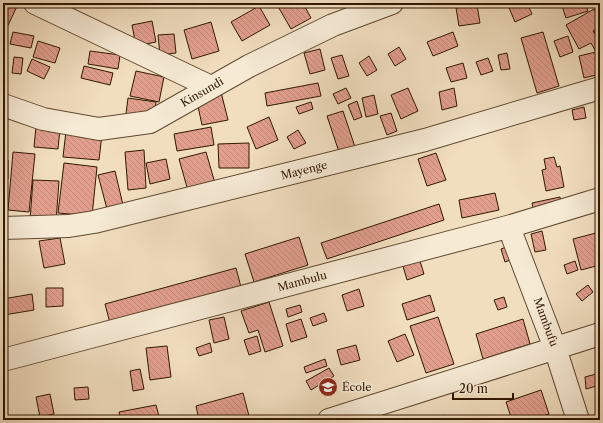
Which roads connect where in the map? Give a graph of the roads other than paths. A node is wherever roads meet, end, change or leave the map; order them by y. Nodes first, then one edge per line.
1 (35, 3) edge
2 (392, 3) edge
3 (211, 87) junction
4 (600, 88) edge
5 (3, 105) edge
6 (600, 200) edge
7 (511, 226) junction
8 (3, 228) edge
9 (600, 334) edge
10 (555, 348) junction
11 (3, 360) edge
12 (330, 420) edge
13 (578, 420) edge

1 - 3 street
2 - 3 street, Kinsundi
3 - 5 street, Kinsundi
4 - 8 street, Mayenge
6 - 7 street, Mambulu
7 - 10 street, Mambufu
7 - 11 street, Mambulu
9 - 10 street
10 - 12 street
10 - 13 street, Mambufu

